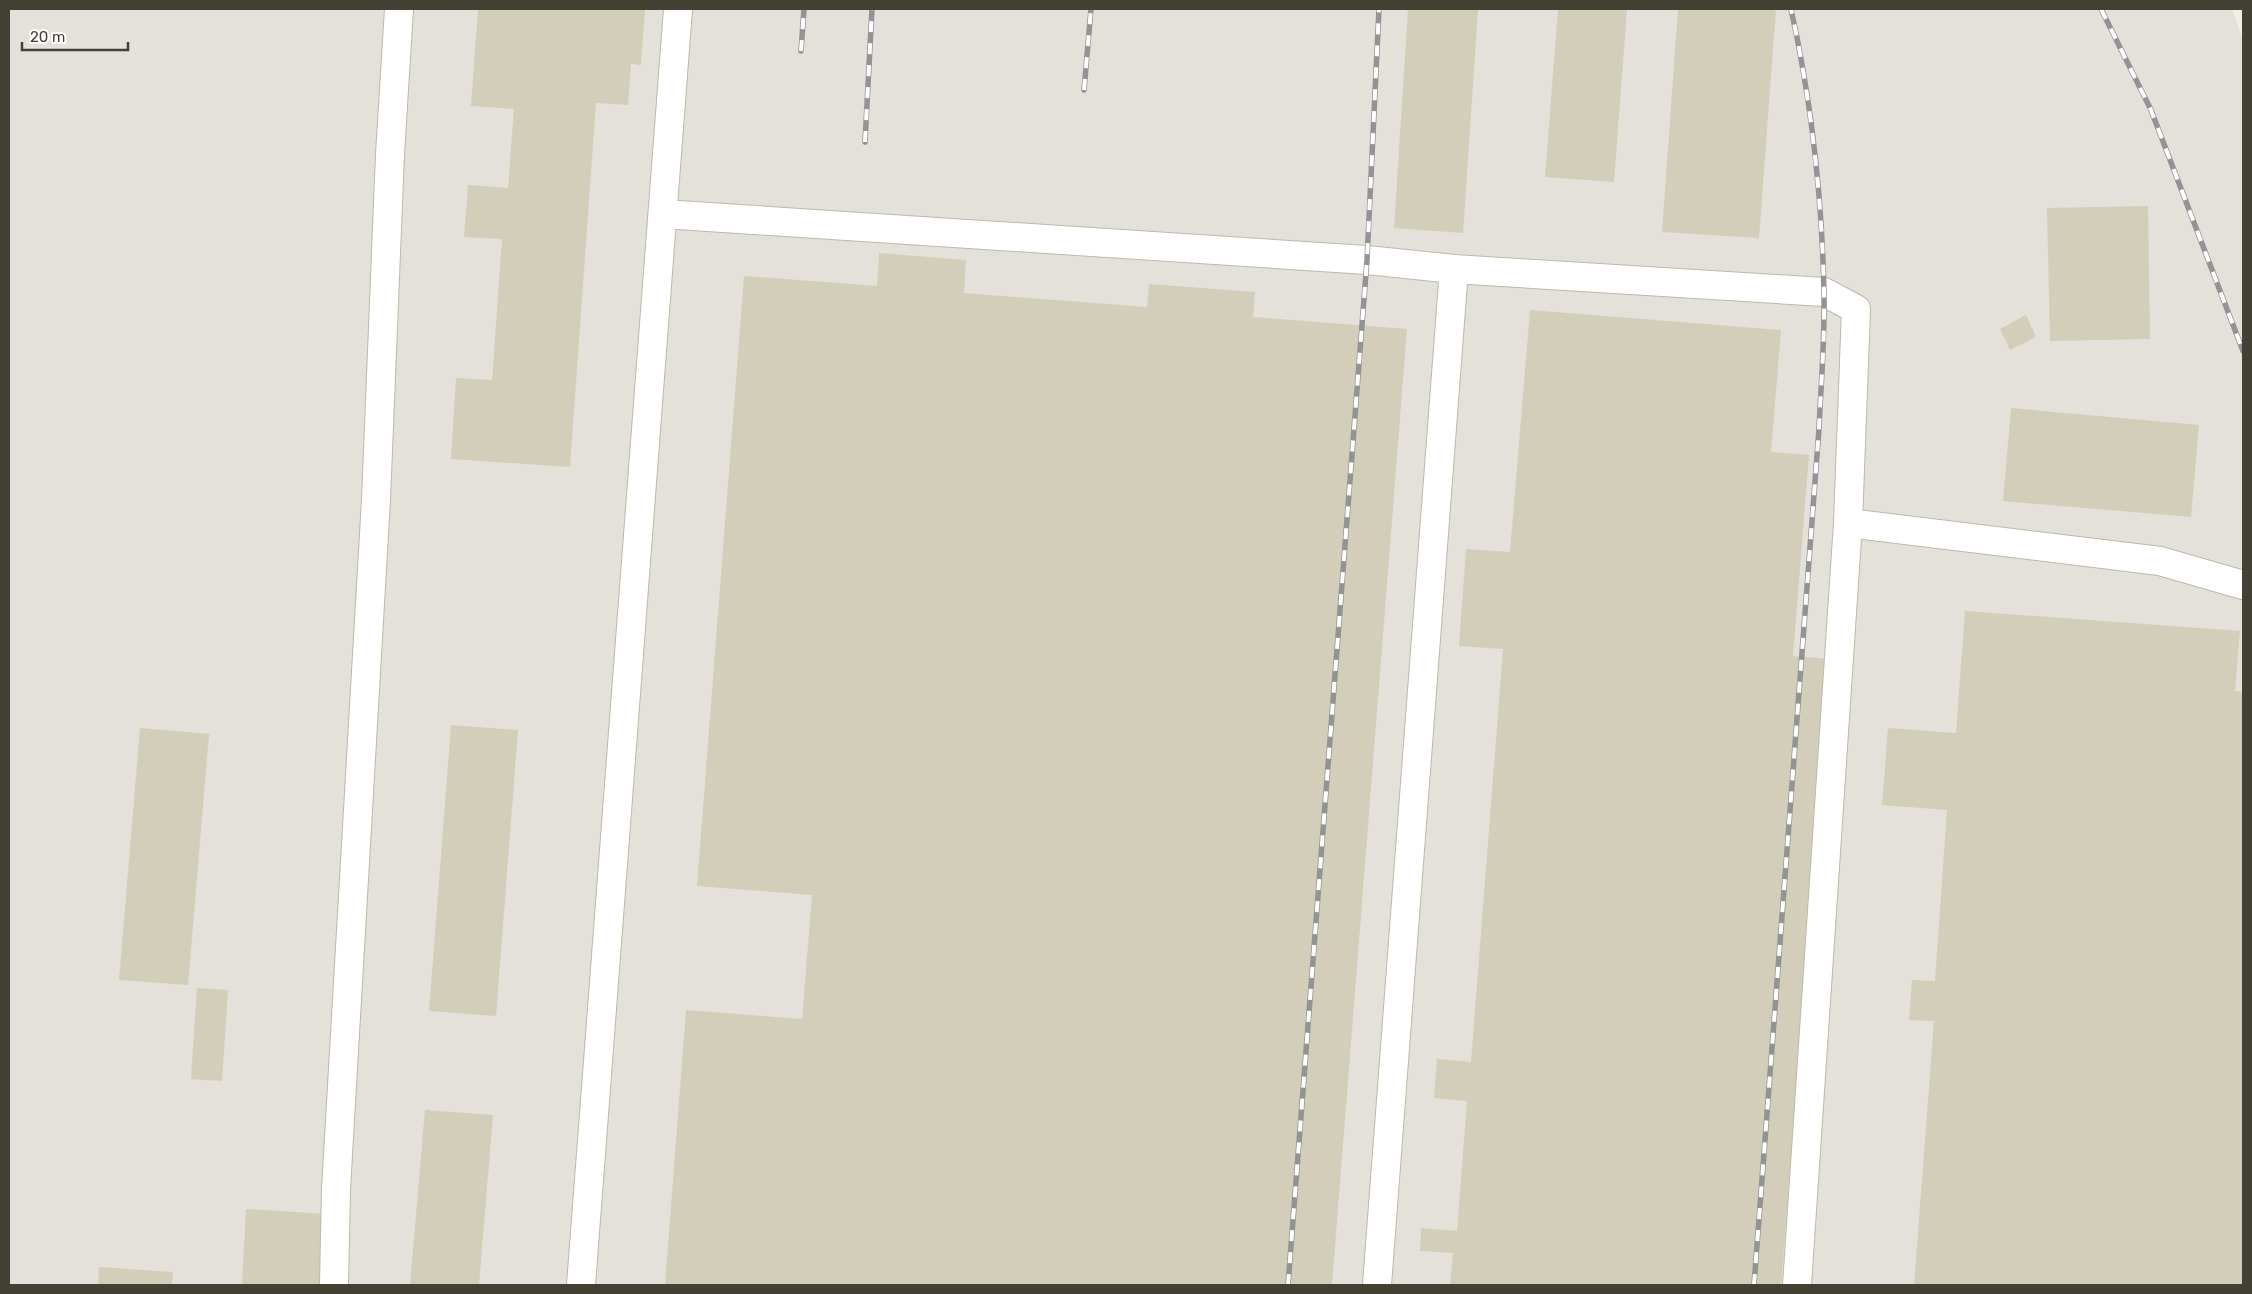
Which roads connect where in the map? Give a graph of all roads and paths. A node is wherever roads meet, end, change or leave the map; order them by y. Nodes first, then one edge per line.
1 (400, 9) edge
2 (678, 9) edge
3 (664, 214) junction
4 (1454, 269) junction
5 (1848, 523) junction
6 (2243, 586) edge
7 (334, 1285) edge
8 (581, 1285) edge
9 (1377, 1285) edge
10 (1797, 1285) edge

1 - 7 lane
2 - 3 lane
3 - 4 lane
3 - 8 lane
4 - 5 lane
4 - 9 lane
5 - 6 lane
5 - 10 lane

